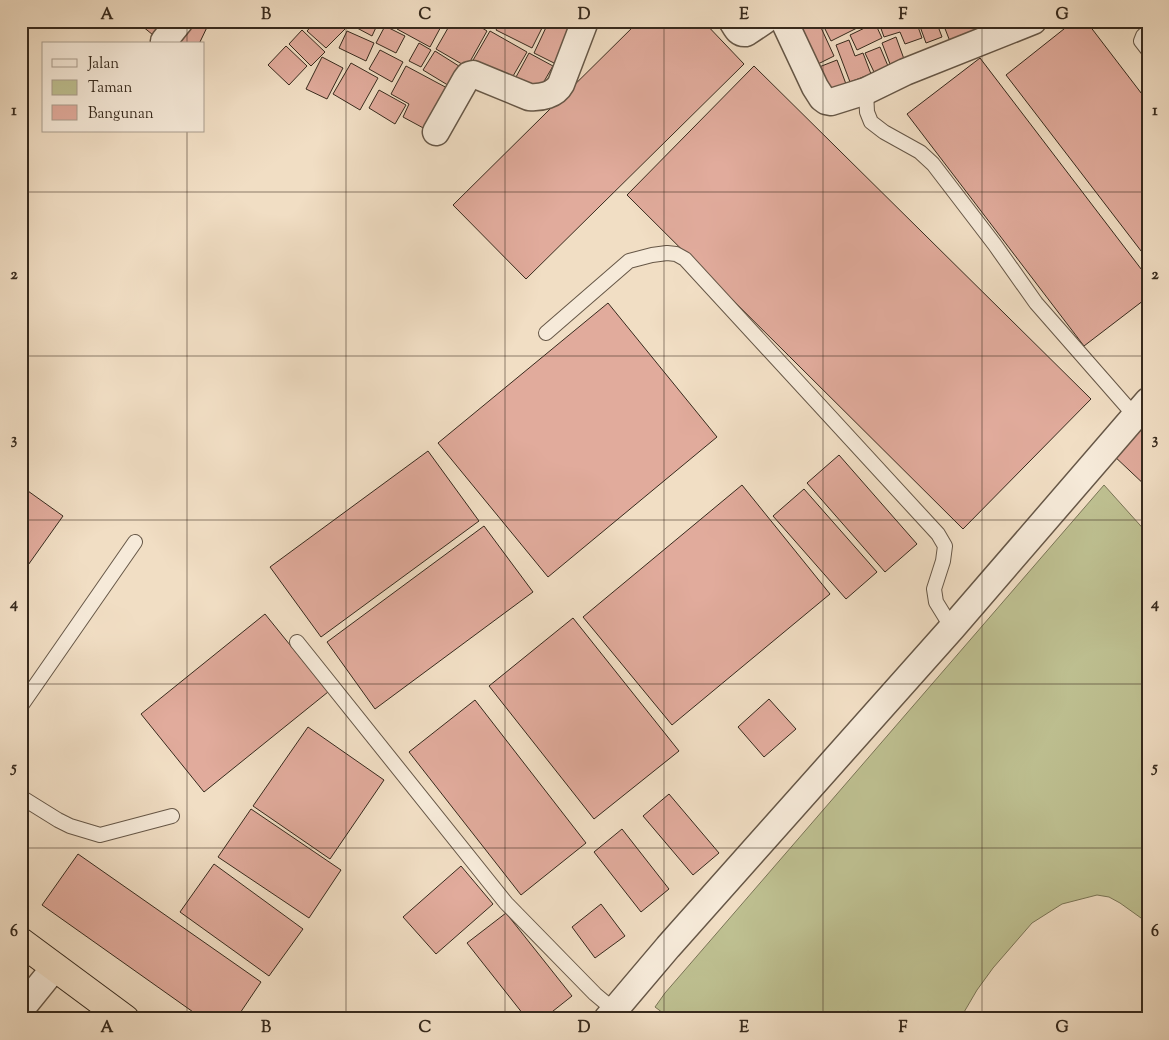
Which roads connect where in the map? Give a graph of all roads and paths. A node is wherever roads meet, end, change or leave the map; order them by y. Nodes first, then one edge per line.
1 (180, 21) edge
2 (585, 21) edge
3 (732, 21) edge
4 (764, 21) edge
5 (784, 21) edge
6 (1033, 21) edge
7 (1148, 31) edge
8 (164, 41) dead end
9 (1148, 50) edge
10 (866, 91) junction
11 (436, 132) dead end
12 (546, 333) dead end
13 (1142, 408) edge
14 (135, 542) dead end
15 (952, 628) junction
16 (297, 642) dead end
17 (21, 706) edge
18 (21, 797) edge
19 (172, 816) dead end
20 (21, 942) edge
21 (55, 967) junction
22 (21, 1009) edge
23 (610, 1014) edge
24 (125, 1019) edge

1 - 8 street
2 - 11 street
3 - 4 street
5 - 10 street
6 - 10 street
7 - 9 lane
10 - 13 lane
12 - 15 lane
13 - 15 street
14 - 17 lane
15 - 23 street
16 - 23 lane
18 - 19 lane
20 - 21 highway
21 - 22 street
21 - 24 highway

